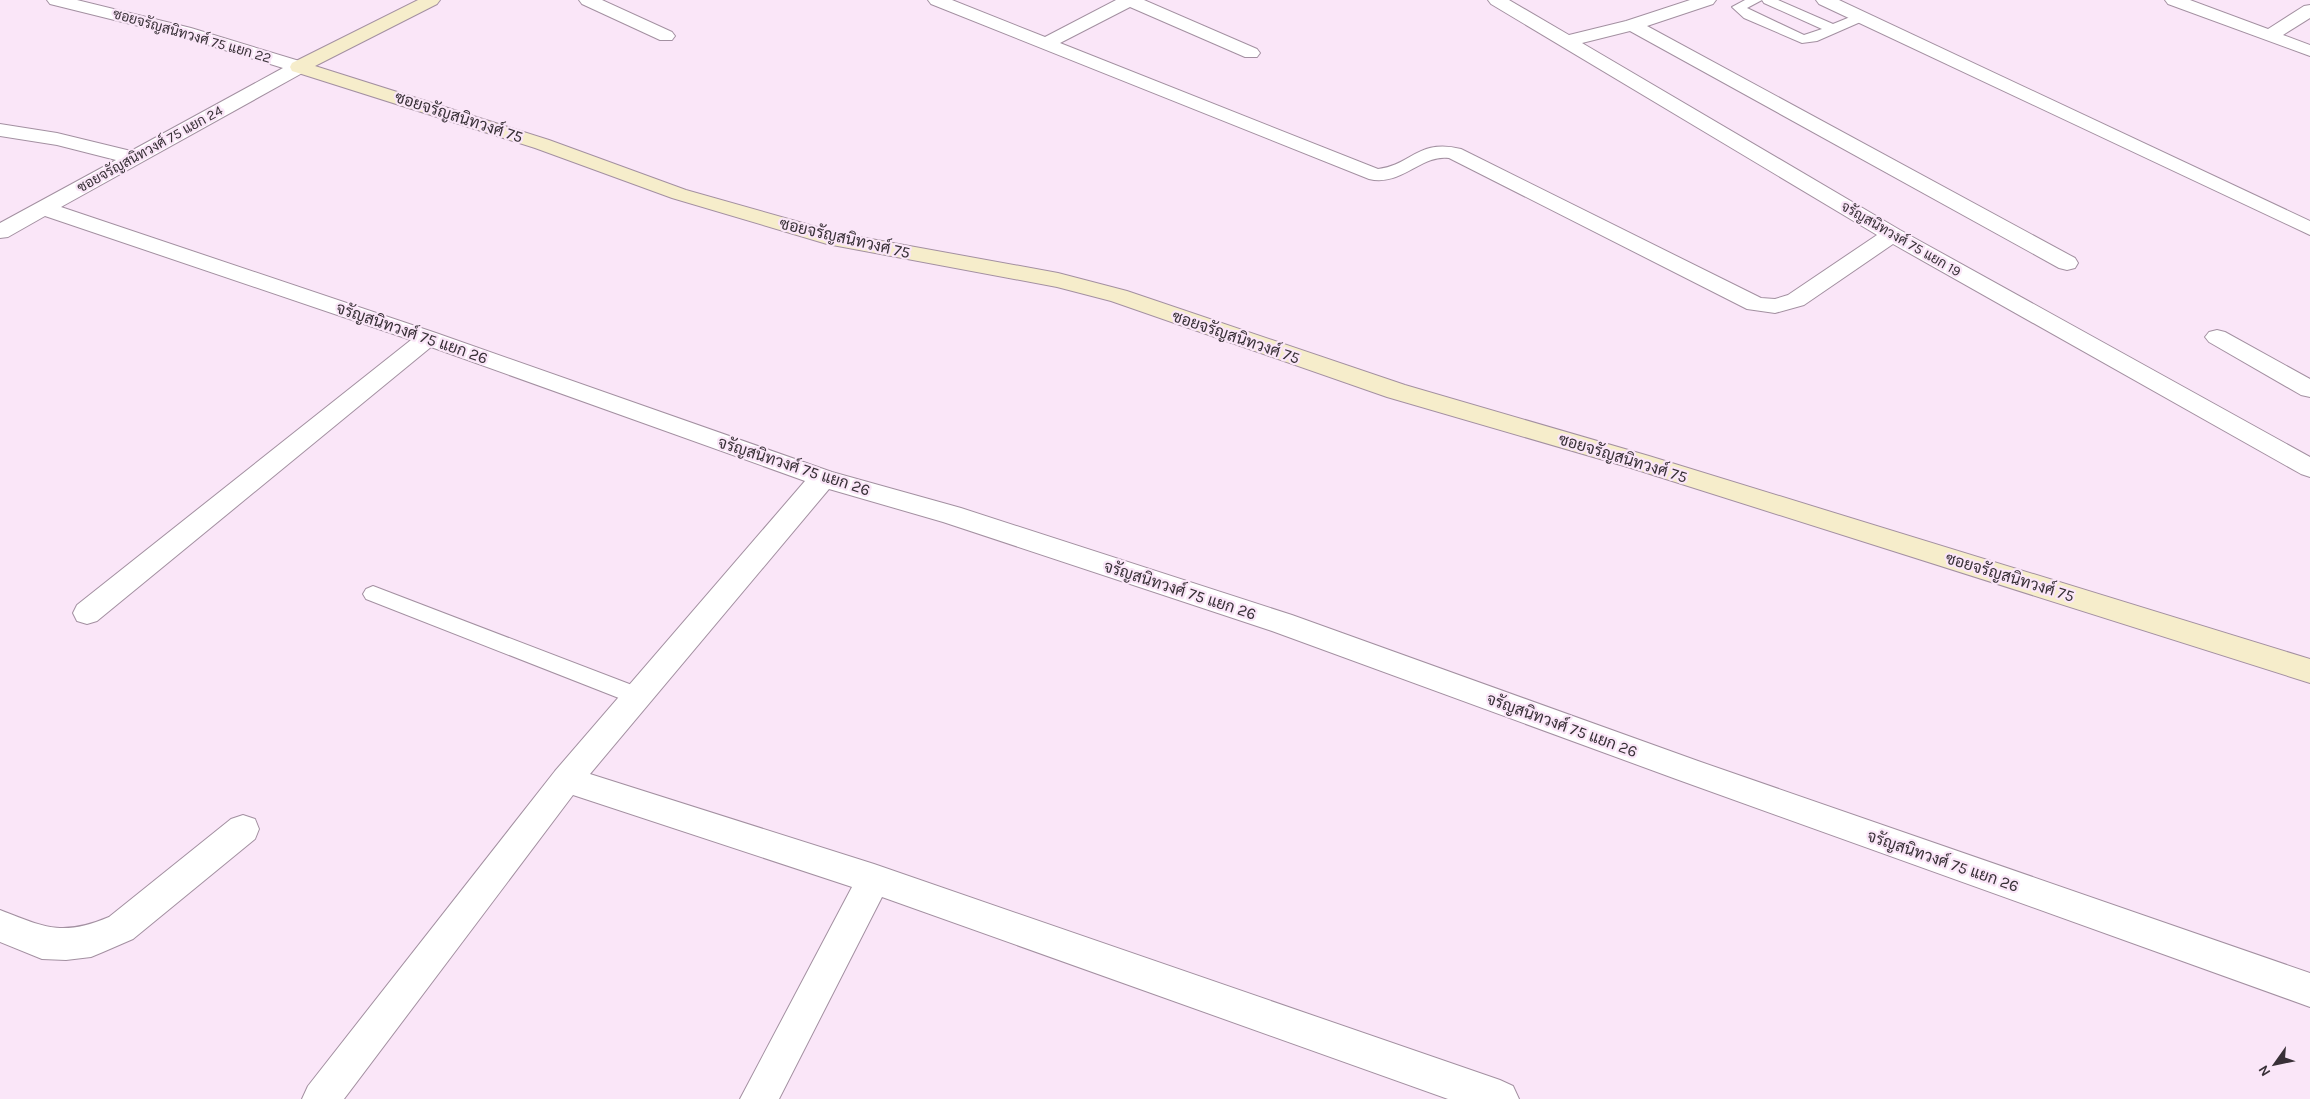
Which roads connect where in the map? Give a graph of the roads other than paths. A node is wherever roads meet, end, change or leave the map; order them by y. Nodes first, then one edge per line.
1 (56, 0) edge
2 (431, 0) edge
3 (588, 0) edge
4 (938, 0) edge
5 (1129, 0) edge
6 (1497, 0) edge
7 (1707, 0) edge
8 (1756, 0) edge
9 (1768, 0) edge
10 (1824, 0) edge
11 (2174, 0) edge
12 (2310, 10) edge
13 (1860, 17) junction
14 (1632, 25) junction
15 (1833, 29) junction
16 (666, 36) dead end
17 (2269, 36) junction
18 (1566, 41) junction
19 (1044, 44) junction
20 (2310, 51) edge
21 (1251, 53) dead end
22 (299, 67) junction
23 (0, 130) edge
24 (133, 158) junction
25 (43, 208) junction
26 (2310, 229) edge
27 (0, 232) edge
28 (1892, 235) junction
29 (2067, 263) dead end
30 (2217, 337) dead end
31 (428, 338) junction
32 (2310, 388) edge
33 (2310, 468) edge
34 (823, 478) junction
35 (373, 594) dead end
36 (87, 613) dead end
37 (2310, 671) edge
38 (637, 696) junction
39 (566, 780) junction
40 (243, 829) dead end
41 (874, 879) junction
42 (0, 926) edge
43 (2310, 990) edge
44 (321, 1099) edge
45 (759, 1099) edge
46 (1500, 1099) edge

1 - 22 street, ซอยจรัญสนิทวงศ์ 75 แยก 22
2 - 22 street
3 - 16 street
4 - 19 street
5 - 19 street
5 - 21 street
6 - 18 street, จรัญสนิทวงศ์ 75 แยก 19
7 - 14 street
8 - 15 lane
9 - 15 lane
10 - 13 street
11 - 17 street
12 - 17 street
13 - 15 lane
13 - 26 street
14 - 18 street
14 - 29 street
17 - 20 street
18 - 28 street, จรัญสนิทวงศ์ 75 แยก 19
19 - 28 street
22 - 24 street, ซอยจรัญสนิทวงศ์ 75 แยก 24
22 - 37 street, ซอยจรัญสนิทวงศ์ 75
23 - 24 street
24 - 25 street, ซอยจรัญสนิทวงศ์ 75 แยก 24
25 - 27 street, ซอยจรัญสนิทวงศ์ 75 แยก 24
25 - 31 street, จรัญสนิทวงศ์ 75 แยก 26
28 - 33 street, จรัญสนิทวงศ์ 75 แยก 19
30 - 32 street
31 - 34 street, จรัญสนิทวงศ์ 75 แยก 26
31 - 36 street
34 - 38 street
34 - 43 street, จรัญสนิทวงศ์ 75 แยก 26
35 - 38 lane
38 - 39 street
39 - 41 street
39 - 44 street
40 - 42 street
41 - 45 street
41 - 46 street

